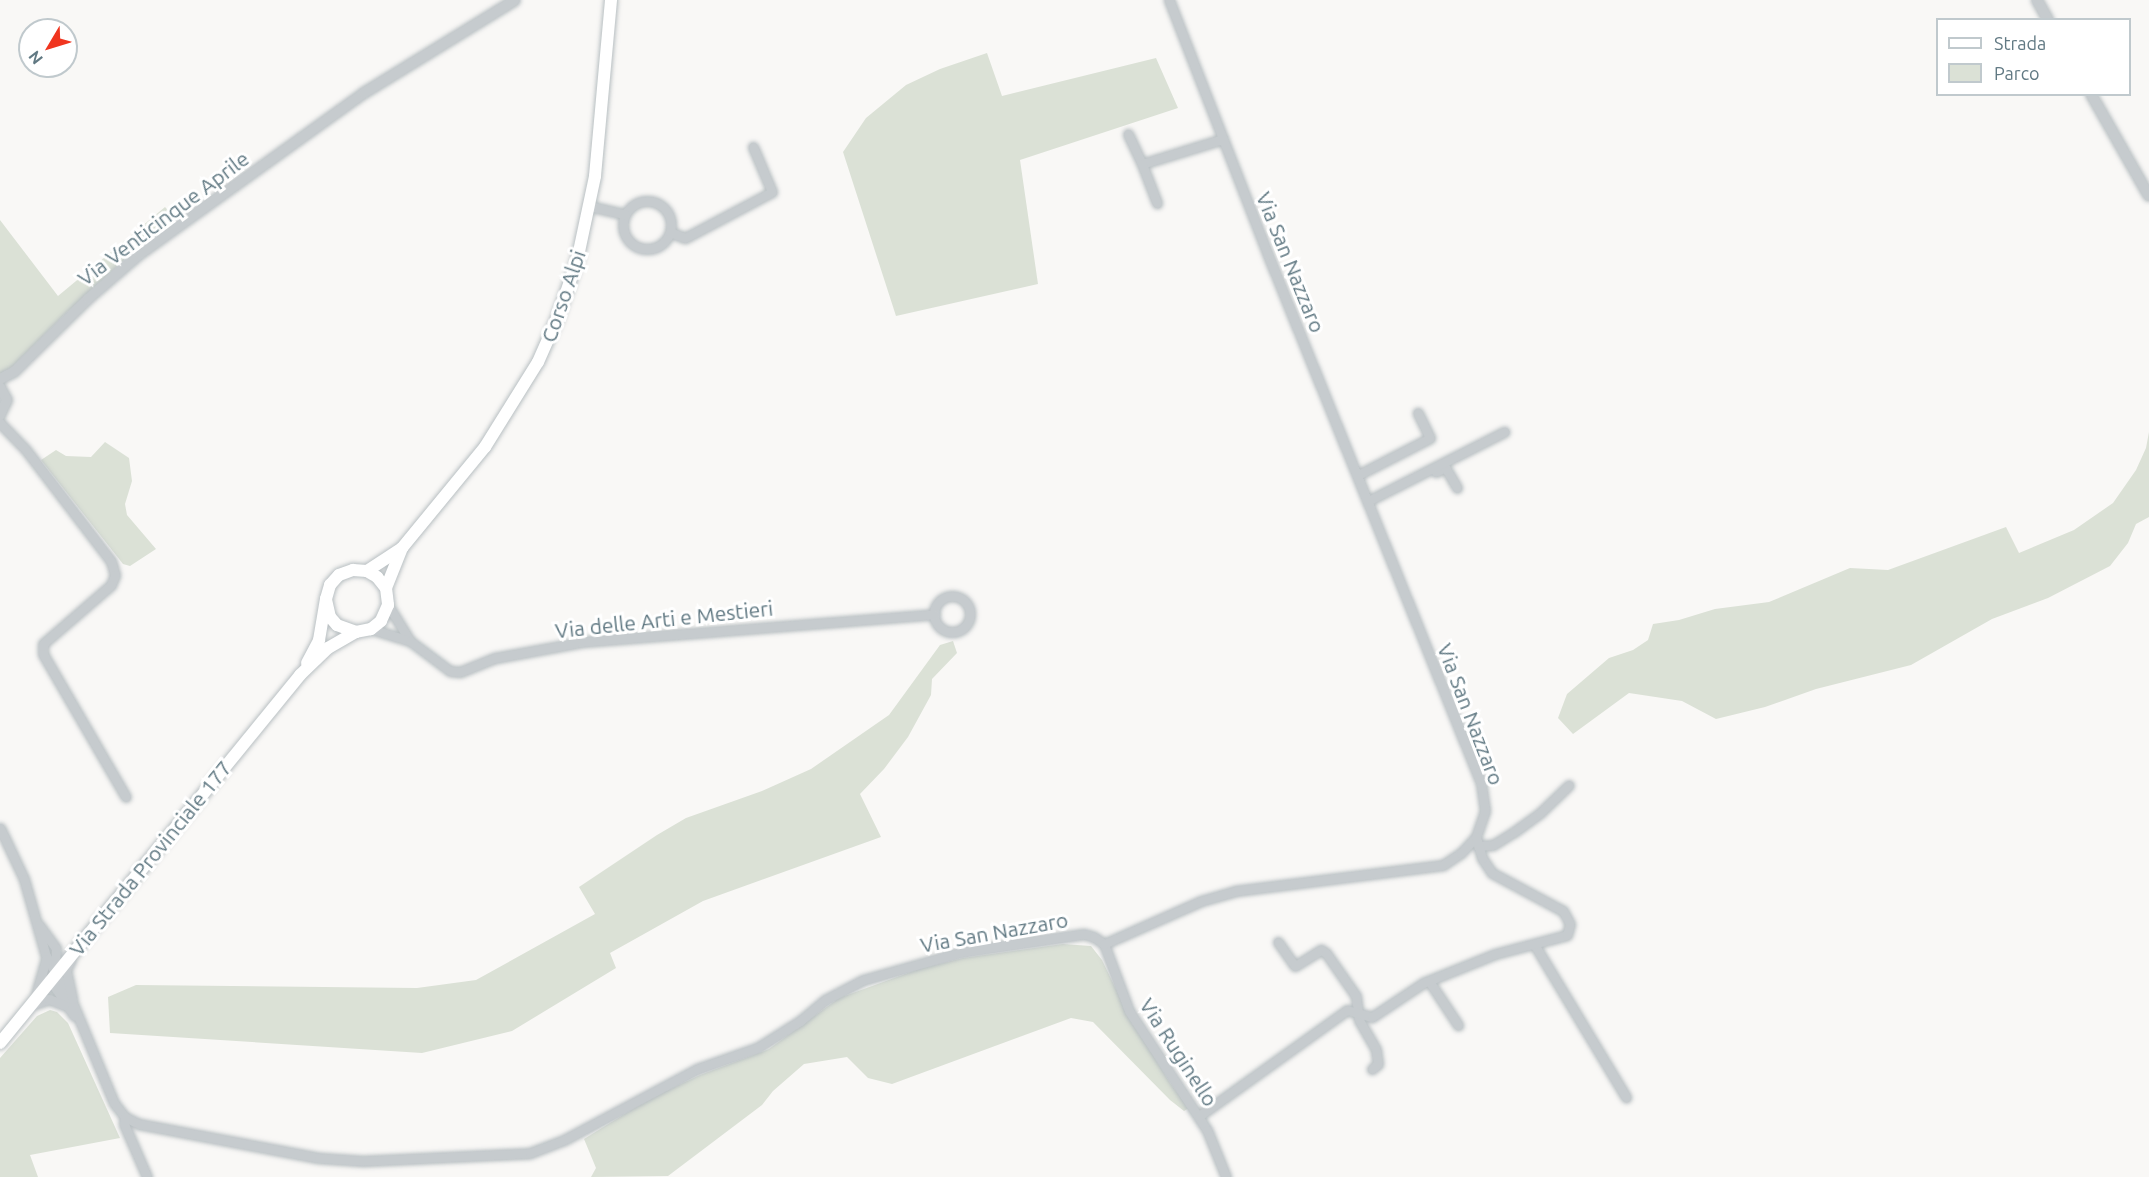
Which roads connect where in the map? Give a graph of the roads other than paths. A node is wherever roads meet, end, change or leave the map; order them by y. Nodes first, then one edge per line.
1 (515, 0) edge
2 (611, 0) edge
3 (1169, 0) edge
4 (2037, 0) edge
5 (2047, 18) edge
6 (2092, 96) edge
7 (1128, 134) dead end
8 (1223, 139) junction
9 (753, 147) dead end
10 (1142, 164) junction
11 (2149, 196) edge
12 (1157, 203) dead end
13 (589, 206) junction
14 (626, 214) junction
15 (670, 232) junction
16 (14, 372) junction
17 (0, 379) edge
18 (0, 387) edge
19 (6, 403) junction
20 (1418, 413) dead end
21 (0, 415) edge
22 (0, 423) edge
23 (1504, 432) dead end
24 (1358, 475) junction
25 (1457, 488) dead end
26 (1369, 503) junction
27 (402, 548) junction
28 (367, 571) junction
29 (386, 588) junction
30 (326, 599) junction
31 (388, 605) junction
32 (934, 614) dead end
33 (371, 629) junction
34 (356, 632) junction
35 (410, 641) junction
36 (300, 675) junction
37 (1569, 785) dead end
38 (126, 797) dead end
39 (0, 828) edge
40 (1477, 841) junction
41 (35, 921) junction
42 (1278, 942) dead end
43 (1104, 944) junction
44 (1534, 944) junction
45 (56, 948) junction
46 (77, 948) junction
47 (46, 956) junction
48 (55, 975) junction
49 (1426, 982) junction
50 (30, 1006) junction
51 (70, 1006) junction
52 (1358, 1012) junction
53 (1458, 1025) dead end
54 (0, 1042) edge
55 (1372, 1069) dead end
56 (1626, 1097) dead end
57 (1199, 1116) junction
58 (125, 1117) junction
59 (147, 1177) edge
60 (1226, 1177) edge

1 - 16 street, Via Venticinque Aprile
2 - 13 main road, Corso Alpi
3 - 8 street, Via San Nazzaro
4 - 5 street
6 - 11 street
7 - 10 street
8 - 10 street
8 - 24 street, Via San Nazzaro
9 - 15 street
10 - 12 street
13 - 14 street
13 - 27 main road, Corso Alpi
14 - 15 street
14 - 15 street
16 - 17 street, Via Venticinque Aprile
16 - 19 street
18 - 19 street
19 - 21 street
20 - 24 street
22 - 38 street
23 - 26 street
24 - 26 street, Via San Nazzaro
25 - 26 street
26 - 40 street, Via San Nazzaro
27 - 28 main road, Corso Alpi
27 - 29 main road, Corso Alpi
28 - 29 main road
28 - 30 main road, Via Strada Provinciale 177
29 - 31 main road
30 - 34 main road
30 - 36 main road, Via Strada Provinciale 177
31 - 33 main road
31 - 35 street, Via delle Arti e Mestieri
32 - 35 street, Via delle Arti e Mestieri
33 - 34 main road, Via Strada Provinciale 177
33 - 35 street, Via delle Arti e Mestieri
34 - 36 main road, Via Strada Provinciale 177
36 - 46 main road, Via Strada Provinciale 177
37 - 40 street
39 - 41 street
40 - 43 street, Via San Nazzaro
40 - 44 street
41 - 45 street
41 - 47 street
42 - 52 street
43 - 57 street, Via Ruginello
43 - 58 street, Via San Nazzaro
44 - 49 street
44 - 56 street
45 - 46 street
45 - 48 street
46 - 48 main road, Via Strada Provinciale 177
46 - 51 street
47 - 48 street
47 - 50 street
48 - 50 main road, Via Strada Provinciale 177
48 - 51 street
49 - 52 street
49 - 53 street
50 - 51 street
50 - 54 main road, Via Strada Provinciale 177
51 - 58 street
52 - 55 street
52 - 57 street
57 - 60 street, Via Ruginello
58 - 59 street

